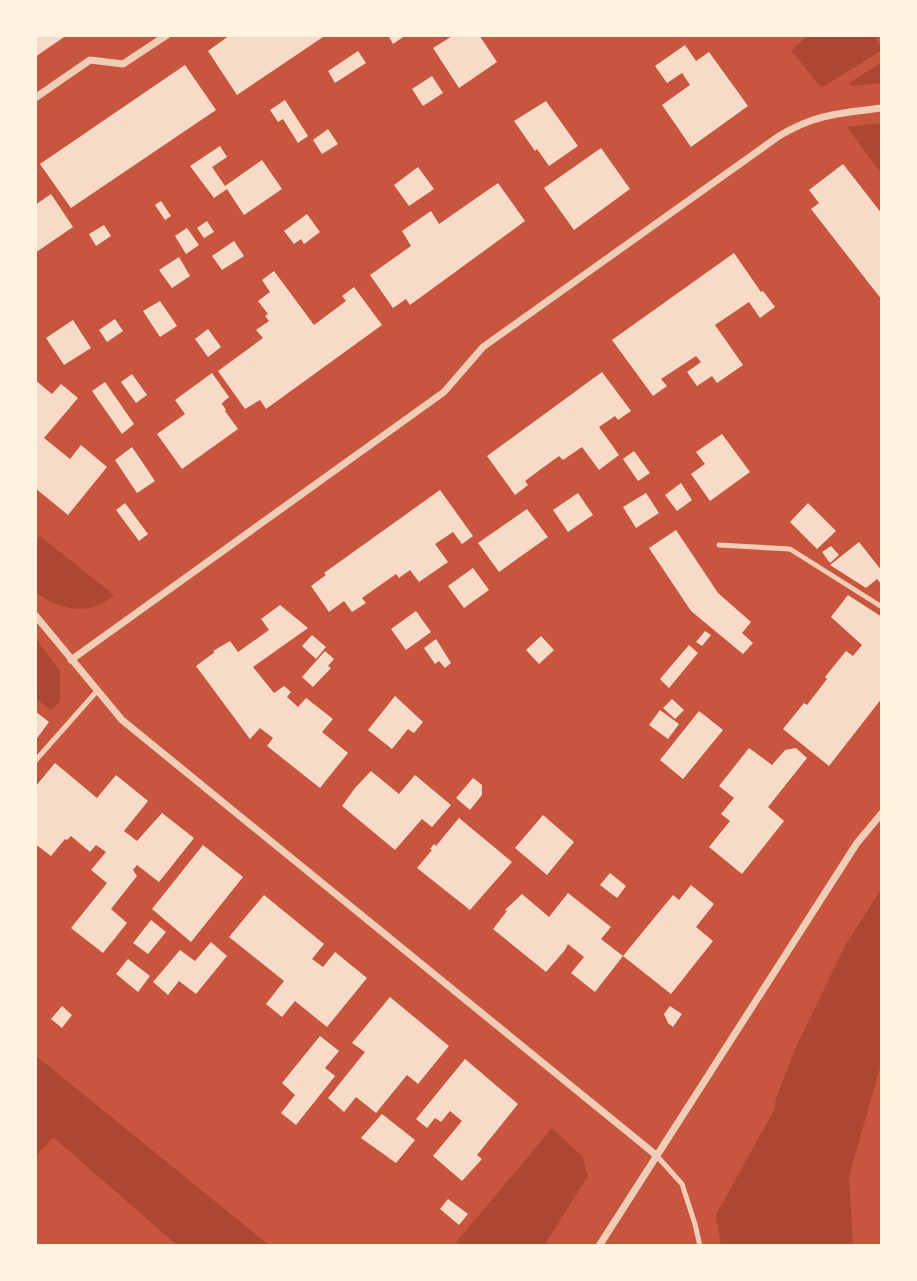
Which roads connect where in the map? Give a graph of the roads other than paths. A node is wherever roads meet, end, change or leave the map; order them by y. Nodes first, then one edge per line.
1 (167, 35) edge
2 (35, 98) edge
3 (882, 108) edge
4 (719, 545) dead end
5 (882, 607) edge
6 (35, 615) edge
7 (71, 660) junction
8 (97, 691) junction
9 (35, 761) edge
10 (882, 813) edge
11 (656, 1155) junction
12 (599, 1246) edge
13 (700, 1246) edge

1 - 2 street
3 - 7 street
4 - 5 lane
6 - 7 street
7 - 8 street
8 - 9 lane
8 - 11 street
10 - 11 street
11 - 12 street
11 - 13 lane

